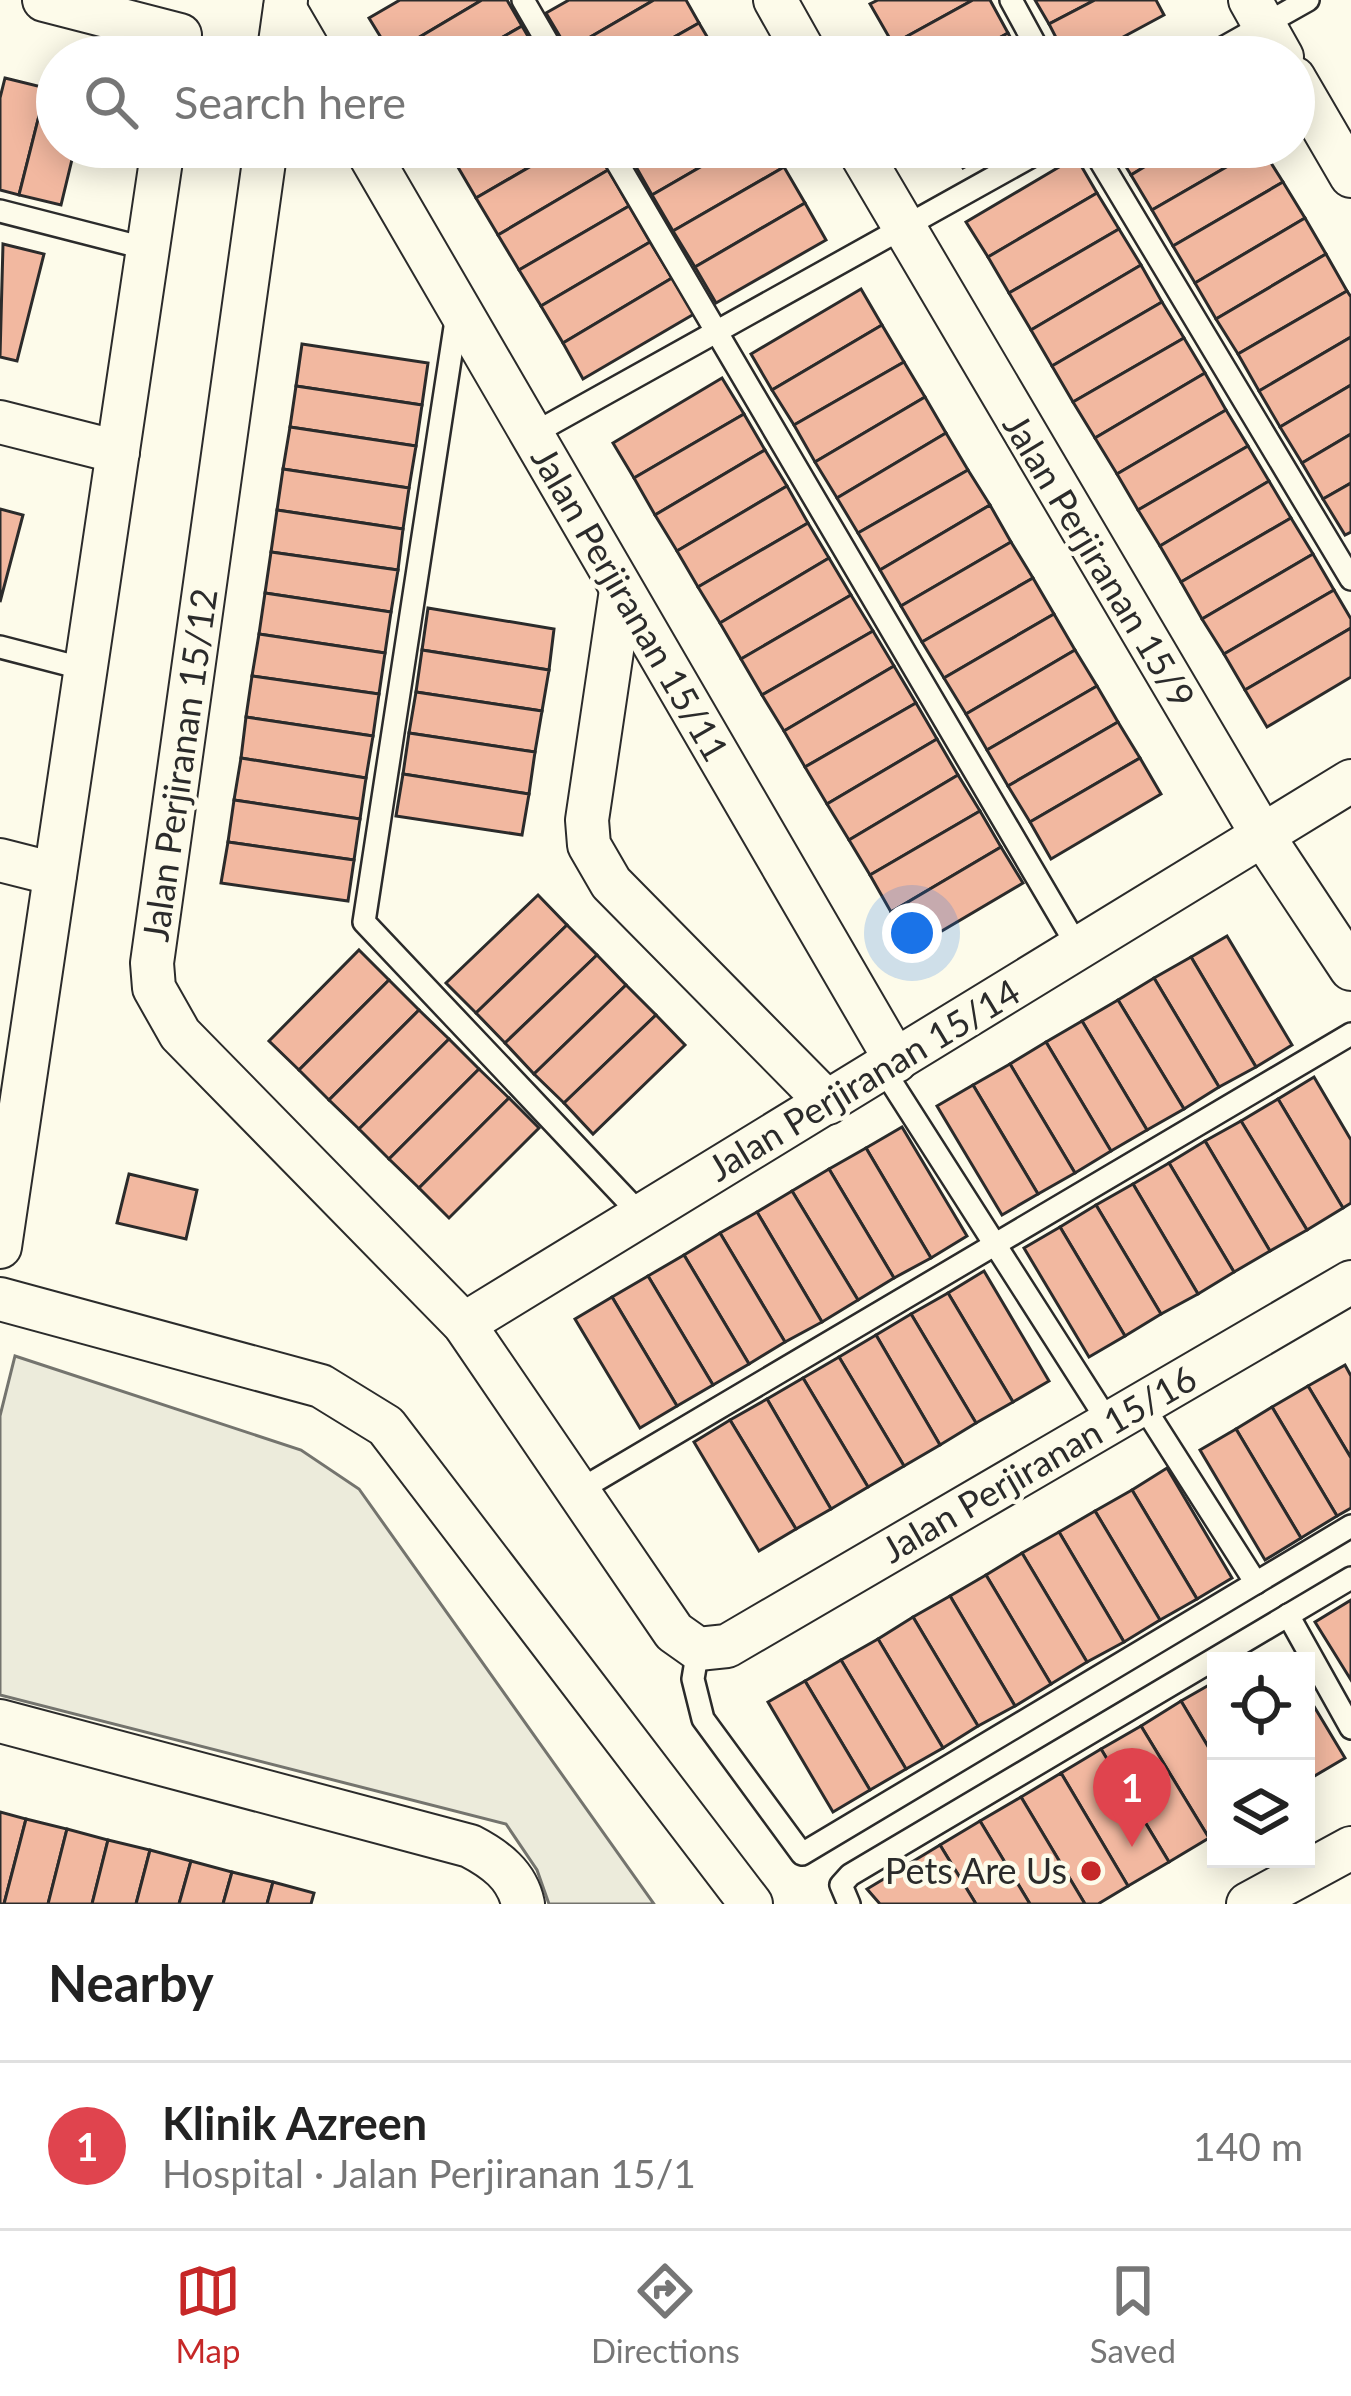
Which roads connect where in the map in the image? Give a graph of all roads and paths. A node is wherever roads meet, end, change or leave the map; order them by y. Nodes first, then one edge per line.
1 (44, 0) edge
2 (523, 0) edge
3 (775, 0) edge
4 (1011, 0) edge
5 (1308, 0) edge
6 (285, 4) edge
7 (1265, 27) edge
8 (181, 31) edge
9 (281, 36) edge
10 (302, 36) edge
11 (544, 36) edge
12 (795, 36) edge
13 (1031, 36) edge
14 (1315, 113) edge
15 (161, 168) edge
16 (263, 168) edge
17 (377, 168) edge
18 (620, 168) edge
19 (869, 168) edge
20 (1010, 168) edge
21 (1106, 168) edge
22 (1351, 176) edge
23 (0, 211) edge
24 (902, 227) junction
25 (148, 249) junction
26 (458, 308) junction
27 (715, 334) junction
28 (0, 422) edge
29 (531, 435) junction
30 (118, 452) junction
31 (1351, 579) edge
32 (622, 590) junction
33 (0, 647) edge
34 (85, 669) junction
35 (1351, 781) edge
36 (1263, 836) junction
37 (0, 860) edge
38 (56, 874) junction
39 (1078, 949) junction
40 (1351, 969) edge
41 (1351, 1034) edge
42 (890, 1065) junction
43 (12, 1075) edge
44 (828, 1103) junction
45 (642, 1216) junction
46 (995, 1244) junction
47 (0, 1247) edge
48 (1351, 1282) edge
49 (0, 1299) edge
50 (464, 1324) junction
51 (1125, 1413) junction
52 (578, 1491) junction
53 (1351, 1526) edge
54 (1351, 1578) edge
55 (1256, 1583) junction
56 (1288, 1615) junction
57 (699, 1642) junction
58 (0, 1721) edge
59 (1351, 1728) edge
60 (1351, 1848) edge
61 (523, 1904) edge
62 (751, 1904) edge
63 (850, 1904) edge
64 (1248, 1904) edge

1 - 8 street
2 - 11 lane
3 - 12 street
4 - 13 lane
5 - 7 lane
6 - 9 street
6 - 10 street
14 - 22 street
15 - 25 street
16 - 50 street, Jalan Perjiranan 15/12
17 - 26 street, Jalan Perjiranan 15/11
18 - 27 lane
19 - 24 street, Jalan Perjiranan 15/9
20 - 24 lane
21 - 31 lane
23 - 25 lane
24 - 27 lane
24 - 36 street, Jalan Perjiranan 15/9
25 - 30 street
26 - 29 street, Jalan Perjiranan 15/11
26 - 45 lane
27 - 29 lane
27 - 39 lane
28 - 30 street
29 - 32 street, Jalan Perjiranan 15/11
30 - 34 street
32 - 42 street, Jalan Perjiranan 15/11
32 - 44 street
33 - 34 lane
34 - 38 street
35 - 36 street, Jalan Perjiranan 15/14
36 - 39 street, Jalan Perjiranan 15/14
36 - 40 street, Jalan Perjiranan 15/9
37 - 38 street
38 - 43 street
39 - 42 street, Jalan Perjiranan 15/14
41 - 46 lane
42 - 44 street, Jalan Perjiranan 15/14
42 - 46 lane
43 - 47 street
44 - 45 street, Jalan Perjiranan 15/14
45 - 50 street, Jalan Perjiranan 15/14
46 - 51 lane
46 - 52 lane
48 - 51 street, Jalan Perjiranan 15/16
49 - 62 street
50 - 52 street, Jalan Perjiranan 15/12
51 - 55 lane
51 - 57 street, Jalan Perjiranan 15/16
52 - 57 street, Jalan Perjiranan 15/12
53 - 55 lane
54 - 56 lane
55 - 57 lane
56 - 59 lane
56 - 63 lane
58 - 61 street
60 - 64 street

